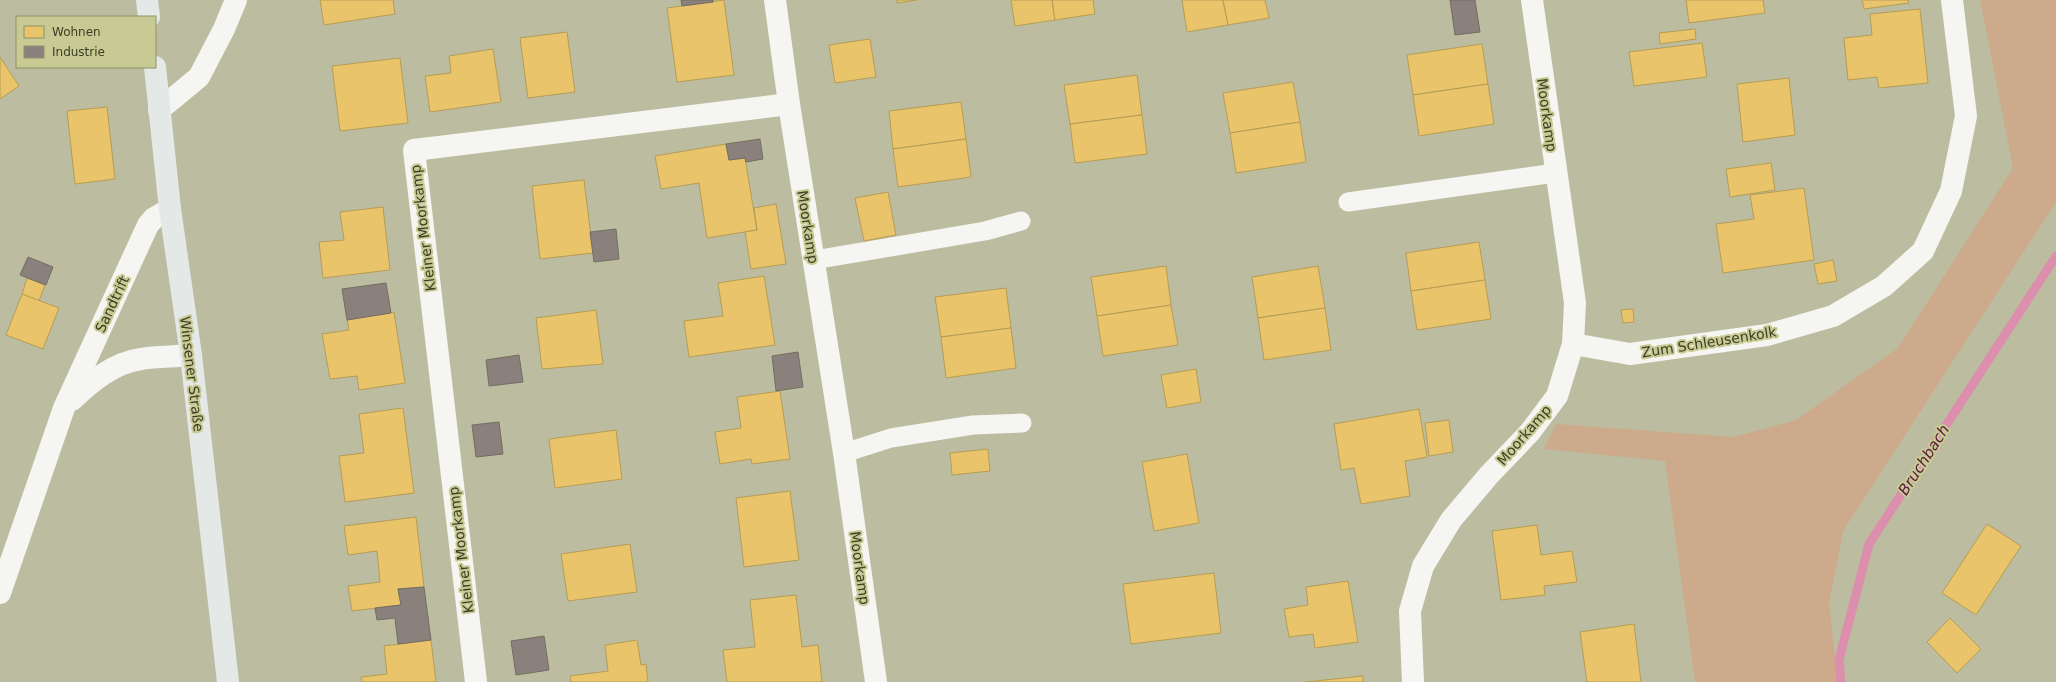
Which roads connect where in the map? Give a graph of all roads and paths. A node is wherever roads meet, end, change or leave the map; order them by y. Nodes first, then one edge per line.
1 (147, 0) edge
2 (236, 0) edge
3 (775, 0) edge
4 (1532, 0) edge
5 (1952, 0) edge
6 (149, 16) edge
7 (154, 68) edge
8 (789, 104) junction
9 (159, 110) junction
10 (1555, 173) junction
11 (1348, 202) dead end
12 (170, 209) junction
13 (1021, 221) dead end
14 (814, 260) junction
15 (1573, 344) junction
16 (190, 355) junction
17 (64, 408) junction
18 (1022, 423) dead end
19 (844, 453) junction
20 (0, 593) edge
21 (228, 682) edge
22 (476, 682) edge
23 (876, 682) edge
24 (1413, 682) edge

1 - 6 main road
2 - 9 street
3 - 8 street, Moorkamp
4 - 10 street, Moorkamp
5 - 15 street, Zum Schleusenkolk
7 - 9 main road, Winsener Straße
8 - 14 street, Moorkamp
8 - 22 street, Kleiner Moorkamp
9 - 12 main road, Winsener Straße
10 - 11 lane
10 - 15 street, Moorkamp
12 - 16 main road, Winsener Straße
12 - 17 street, Sandtrift
13 - 14 lane
14 - 19 street, Moorkamp
15 - 24 street, Moorkamp
16 - 17 street, Sandtrift
16 - 21 main road, Winsener Straße
17 - 20 street, Sandtrift
18 - 19 lane
19 - 23 street, Moorkamp

